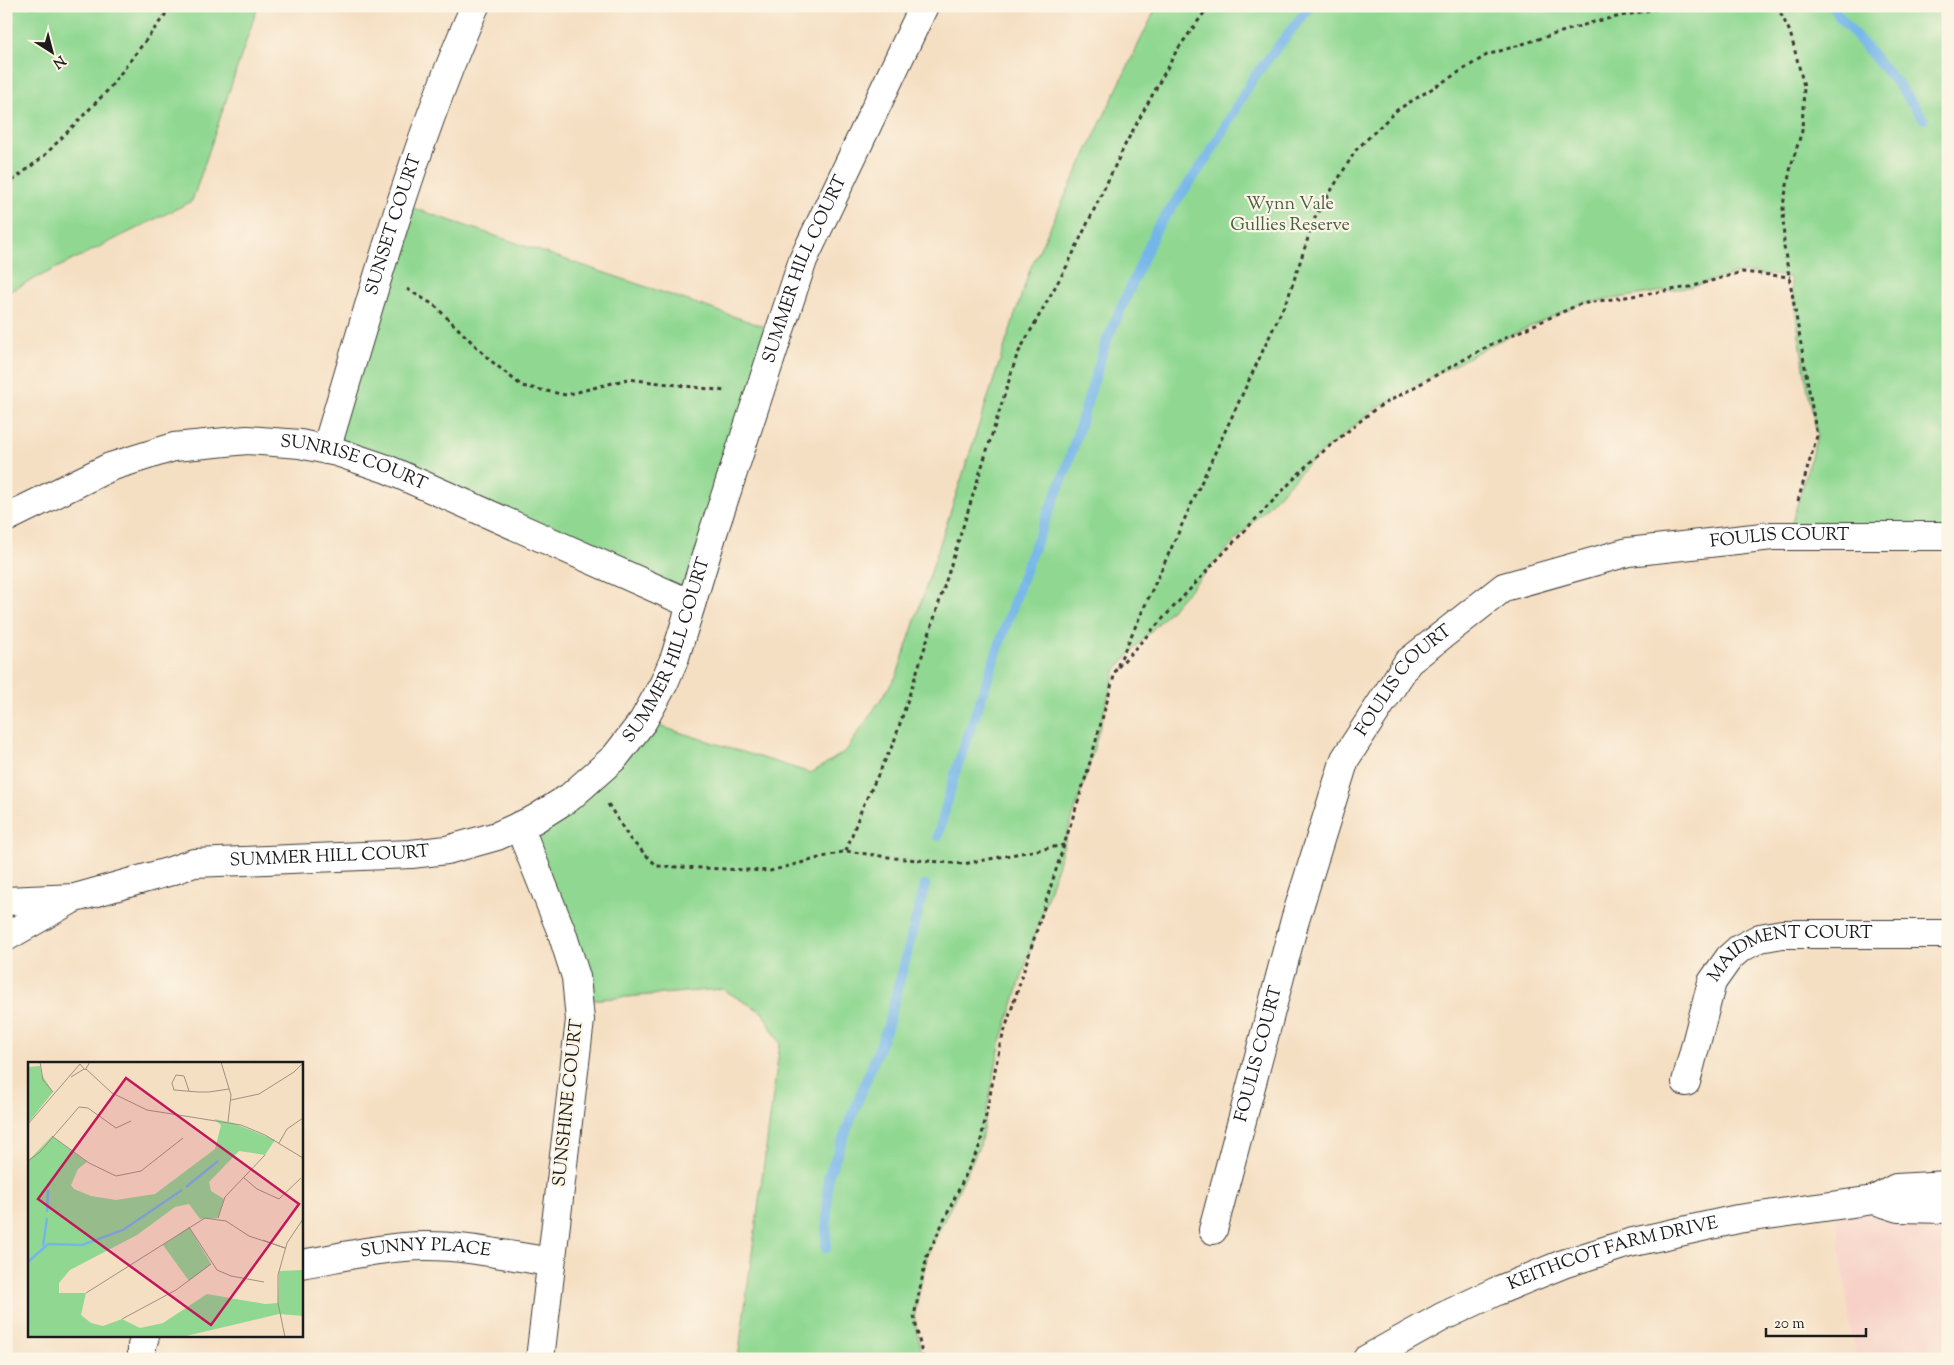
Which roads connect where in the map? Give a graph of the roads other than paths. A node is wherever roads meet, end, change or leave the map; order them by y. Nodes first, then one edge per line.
1 (475, 6) edge
2 (924, 6) edge
3 (326, 450) junction
4 (6, 518) edge
5 (1948, 536) edge
6 (692, 604) junction
7 (519, 826) junction
8 (75, 898) junction
9 (6, 901) edge
10 (1948, 934) edge
11 (6, 937) edge
12 (1686, 1082) dead end
13 (1948, 1185) edge
14 (1874, 1200) junction
15 (1948, 1208) edge
16 (1213, 1230) dead end
17 (551, 1262) junction
18 (302, 1264) edge
19 (144, 1338) edge
20 (142, 1359) edge
21 (540, 1359) edge
22 (1367, 1359) edge

1 - 3 street, SUNSET COURT
2 - 6 street, SUMMER HILL COURT
3 - 4 street, SUNRISE COURT
3 - 6 street, SUNRISE COURT
5 - 16 street, FOULIS COURT
6 - 7 street, SUMMER HILL COURT
7 - 8 street, SUMMER HILL COURT
7 - 17 street, SUNSHINE COURT
8 - 9 street, SUMMER HILL COURT
8 - 11 street, SUMMER HILL COURT
10 - 12 street, MAIDMENT COURT
13 - 14 street, KEITHCOT FARM DRIVE
14 - 15 street, KEITHCOT FARM DRIVE
14 - 22 street, KEITHCOT FARM DRIVE
17 - 18 street, SUNNY PLACE
17 - 21 street, SUNSHINE COURT
19 - 20 street

